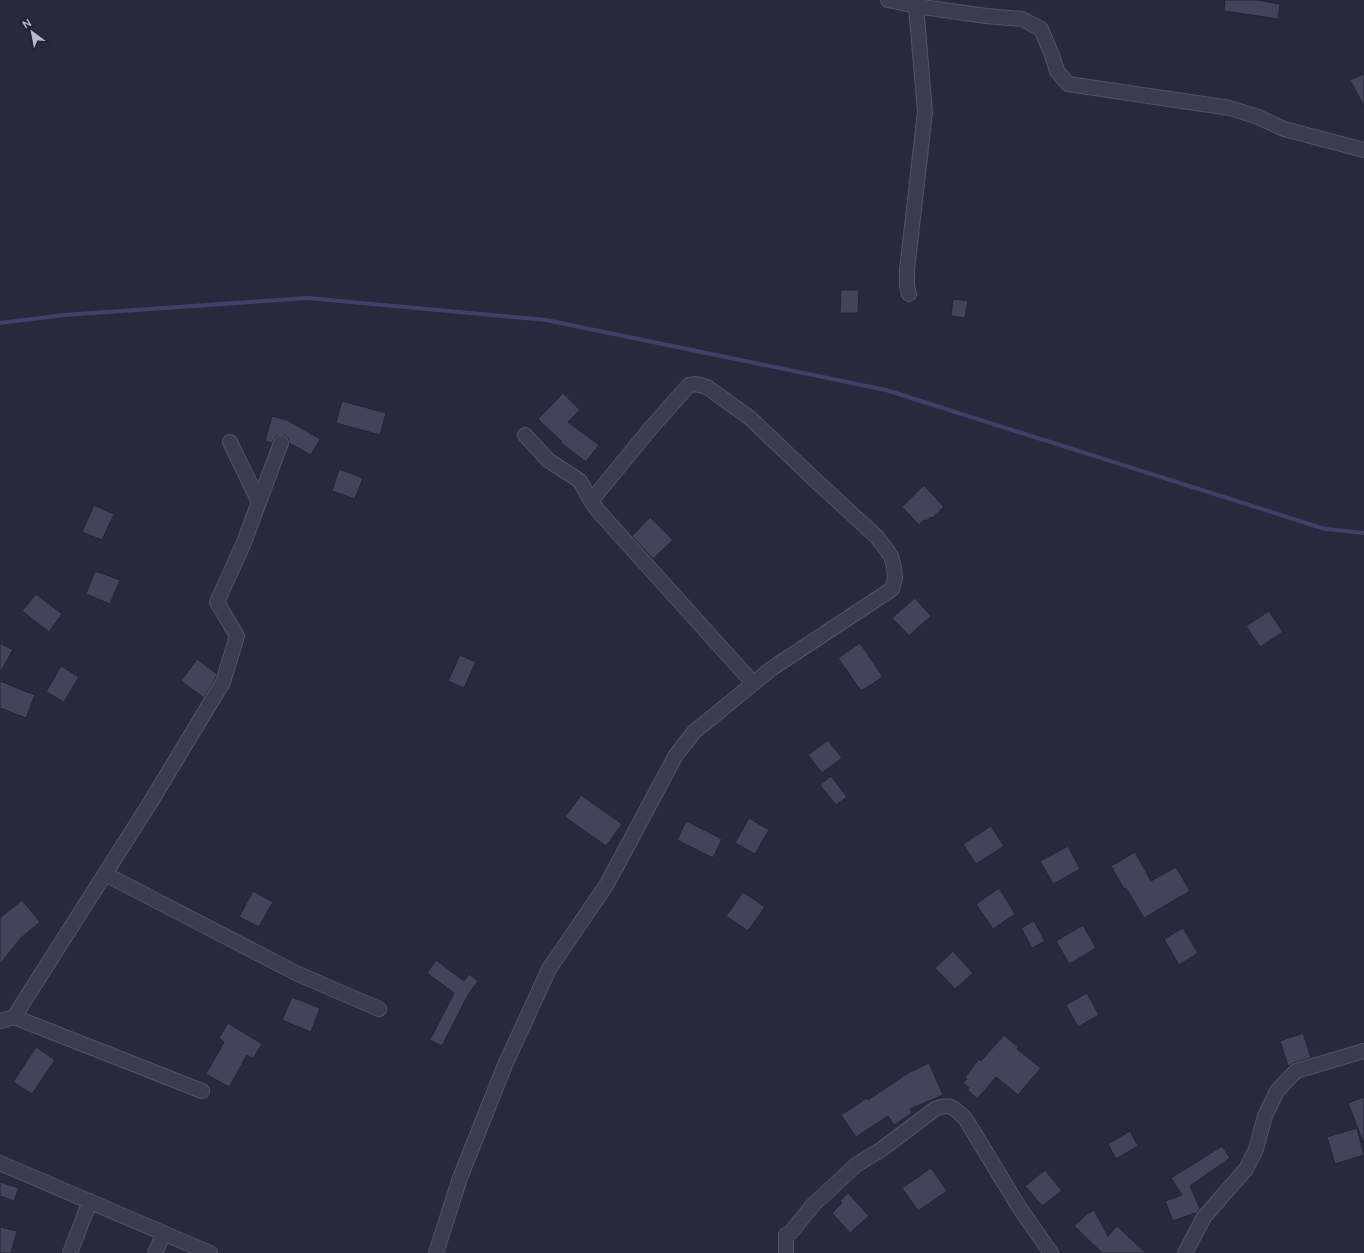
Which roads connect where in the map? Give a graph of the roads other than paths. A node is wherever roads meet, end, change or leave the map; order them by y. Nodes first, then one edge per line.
1 (888, 0) edge
2 (916, 6) junction
3 (1364, 150) edge
4 (910, 294) dead end
5 (525, 435) dead end
6 (230, 442) dead end
7 (281, 443) dead end
8 (591, 501) junction
9 (259, 502) junction
10 (753, 683) junction
11 (105, 874) junction
12 (379, 1008) dead end
13 (14, 1017) junction
14 (0, 1021) edge
15 (1364, 1051) edge
16 (202, 1091) dead end
17 (0, 1162) edge
18 (90, 1201) junction
19 (164, 1233) junction
20 (70, 1253) edge
21 (155, 1253) edge
22 (210, 1253) edge
23 (436, 1253) edge
24 (786, 1253) edge
25 (1051, 1253) edge
26 (1185, 1253) edge

1 - 2 street
2 - 3 street
2 - 4 street
5 - 8 street
6 - 9 street
7 - 9 street
8 - 10 street
8 - 10 street
9 - 11 street
10 - 23 street
11 - 12 street
11 - 13 street
13 - 14 street
13 - 16 street
15 - 26 street
17 - 18 street
18 - 19 street
18 - 20 street
19 - 21 street
19 - 22 street
24 - 25 street

